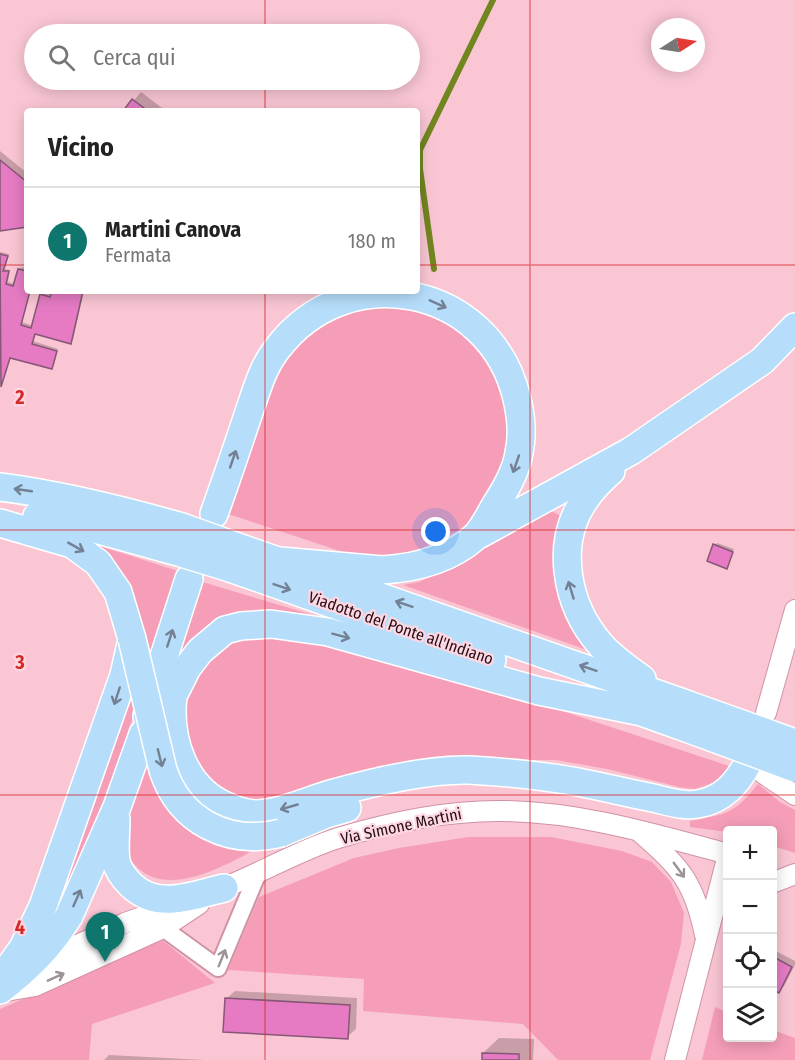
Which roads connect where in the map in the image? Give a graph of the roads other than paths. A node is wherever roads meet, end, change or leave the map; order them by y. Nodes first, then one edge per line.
1 (370, 294) edge
2 (403, 294) edge
3 (795, 327) edge
4 (795, 352) edge
5 (762, 361) junction
6 (631, 451) junction
7 (0, 486) edge
8 (0, 510) edge
9 (214, 514) dead end
10 (0, 523) edge
11 (476, 536) junction
12 (180, 540) junction
13 (231, 557) junction
14 (280, 561) junction
15 (189, 579) dead end
16 (795, 610) edge
17 (132, 639) junction
18 (173, 696) junction
19 (675, 708) junction
20 (637, 711) junction
21 (766, 713) dead end
22 (143, 734) junction
23 (795, 743) edge
24 (748, 763) joint
25 (795, 768) edge
26 (531, 777) junction
27 (795, 795) edge
28 (117, 807) junction
29 (637, 830) junction
30 (723, 853) edge
31 (777, 868) edge
32 (723, 873) edge
33 (795, 873) edge
34 (256, 874) junction
35 (777, 881) edge
36 (224, 888) junction
37 (723, 919) edge
38 (163, 928) junction
39 (706, 938) junction
40 (0, 980) edge
41 (0, 991) edge
42 (675, 1060) edge

9 -> 1 highway
2 -> 11 highway
3 - 5 highway
4 - 5 highway
5 - 6 highway
6 - 11 highway
19 -> 6 highway
12 -> 7 highway, Viadotto del Ponte all'Indiano
8 - 12 highway, Viadotto del Ponte all'Indiano
10 -> 17 highway
11 - 14 highway
12 - 13 highway, Viadotto del Ponte all'Indiano, bridge
13 - 14 highway, Viadotto del Ponte all'Indiano
13 -> 20 highway, Viadotto del Ponte all'Indiano
19 -> 14 highway, Viadotto del Ponte all'Indiano
22 -> 15 highway
16 - 21 street
17 -> 26 highway, bridge
17 -> 40 highway
18 -> 20 highway
18 - 22 highway
26 -> 18 highway
19 - 20 highway, Viadotto del Ponte all'Indiano
19 - 23 highway, Viadotto del Ponte all'Indiano, bridge
19 - 25 highway, Viadotto del Ponte all'Indiano, bridge
22 - 28 highway
24 - 26 highway
24 - 27 street
28 - 36 highway
41 -> 28 highway
29 - 30 street, Via Simone Martini
29 - 34 street, Via Simone Martini
29 -> 39 street
31 - 33 street
32 - 39 street
33 - 35 street
34 - 36 street, Via Simone Martini
38 -> 34 street
36 - 38 street, Via Simone Martini
36 - 41 street, Via Simone Martini
37 - 39 street
41 -> 38 street, Via Simone Martini
39 - 42 street

